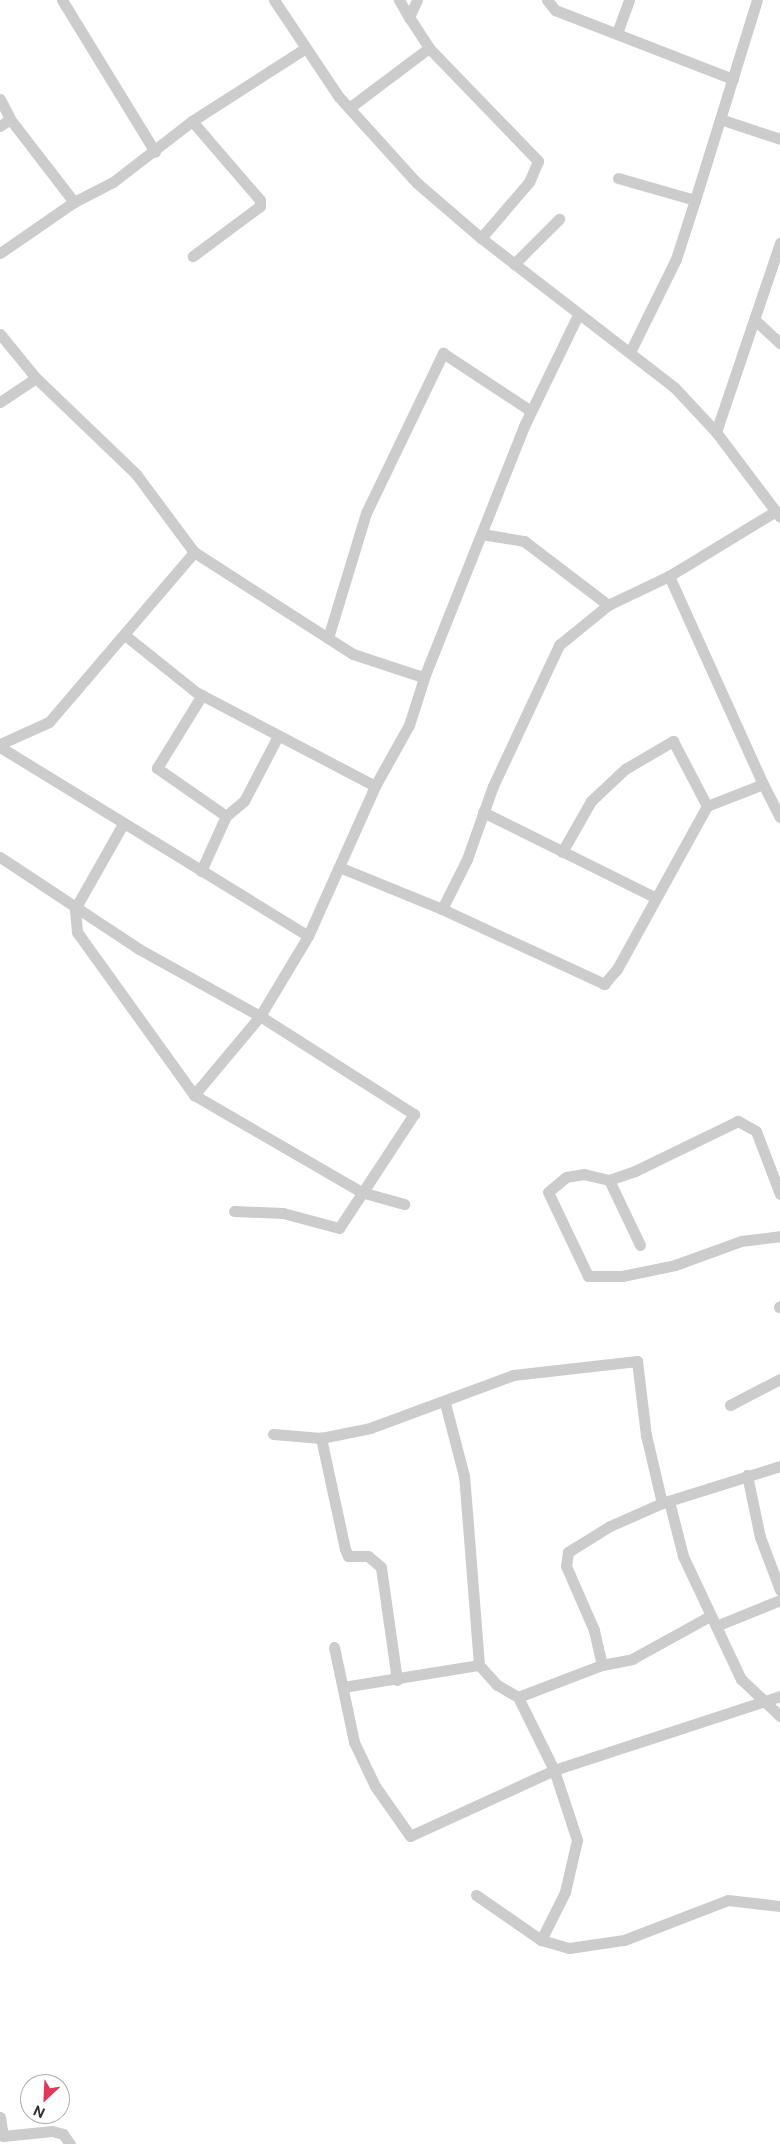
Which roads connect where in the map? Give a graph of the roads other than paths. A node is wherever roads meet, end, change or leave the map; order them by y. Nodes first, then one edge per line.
1 (62, 0) edge
2 (274, 0) edge
3 (398, 0) edge
4 (416, 0) edge
5 (547, 0) edge
6 (629, 0) edge
7 (757, 0) edge
8 (409, 17) junction
9 (617, 33) junction
10 (429, 48) junction
11 (304, 49) junction
12 (733, 80) junction
13 (0, 99) edge
14 (349, 108) junction
15 (10, 118) junction
16 (720, 119) junction
17 (192, 121) junction
18 (0, 126) edge
19 (780, 139) edge
20 (155, 152) junction
21 (618, 178) dead end
22 (695, 200) junction
23 (74, 202) junction
24 (559, 219) dead end
25 (481, 238) junction
26 (780, 243) edge
27 (0, 253) edge
28 (193, 256) dead end
29 (514, 264) junction
30 (578, 315) junction
31 (755, 320) junction
32 (0, 334) edge
33 (780, 343) edge
34 (630, 352) junction
35 (36, 378) junction
36 (0, 402) edge
37 (531, 411) junction
38 (716, 432) junction
39 (778, 514) edge
40 (482, 534) junction
41 (194, 552) junction
42 (669, 576) junction
43 (608, 605) junction
44 (126, 636) junction
45 (328, 638) junction
46 (425, 675) junction
47 (202, 695) junction
48 (278, 736) junction
49 (0, 745) edge
50 (763, 784) junction
51 (376, 786) junction
52 (708, 806) junction
53 (483, 812) junction
54 (226, 816) junction
55 (780, 817) edge
56 (123, 824) junction
57 (562, 852) junction
58 (0, 857) edge
59 (339, 867) junction
60 (201, 871) junction
61 (654, 897) junction
62 (75, 909) junction
63 (442, 909) junction
64 (308, 936) junction
65 (260, 1016) junction
66 (194, 1095) junction
67 (609, 1180) junction
68 (360, 1192) junction
69 (780, 1194) edge
70 (404, 1204) dead end
71 (234, 1211) dead end
72 (780, 1236) edge
73 (640, 1245) dead end
74 (780, 1379) edge
75 (445, 1403) junction
76 (730, 1405) dead end
77 (273, 1434) dead end
78 (321, 1438) junction
79 (780, 1466) edge
80 (747, 1475) junction
81 (665, 1502) junction
82 (780, 1590) edge
83 (780, 1600) edge
84 (713, 1621) junction
85 (334, 1647) dead end
86 (479, 1665) junction
87 (602, 1665) junction
88 (397, 1680) junction
89 (343, 1687) junction
90 (780, 1696) edge
91 (518, 1697) junction
92 (760, 1700) junction
93 (780, 1716) edge
94 (554, 1770) junction
95 (476, 1895) dead end
96 (780, 1906) edge
97 (541, 1940) junction
98 (0, 2117) edge
99 (2, 2136) edge
100 (70, 2144) edge

1 - 20 street
2 - 11 street
3 - 8 street
4 - 8 street
5 - 9 street
6 - 9 street
7 - 12 street
8 - 10 street
9 - 12 street
10 - 14 street
10 - 25 street
11 - 14 street
11 - 17 street
12 - 16 street
13 - 15 street
14 - 25 street
15 - 18 street
15 - 23 street
16 - 19 street
16 - 22 street
17 - 20 street
17 - 28 street
20 - 23 street
21 - 22 street
22 - 34 street
23 - 27 street
24 - 29 street
25 - 29 street
26 - 31 street
29 - 30 street
30 - 34 street
30 - 37 street
31 - 33 street
31 - 38 street
32 - 35 street
34 - 38 street
35 - 36 street
35 - 41 street
37 - 40 street
37 - 45 street
38 - 39 street
39 - 42 street
40 - 43 street
40 - 46 street
41 - 44 street
41 - 45 street
42 - 43 street
42 - 50 street
43 - 53 street
44 - 47 street
44 - 49 street
45 - 46 street
46 - 51 street
47 - 48 street
47 - 54 street
48 - 51 street
48 - 54 street
49 - 56 street
50 - 52 street
50 - 55 street
51 - 59 street
52 - 57 street
52 - 61 street
53 - 57 street
53 - 63 street
54 - 60 street
56 - 60 street
56 - 62 street
57 - 61 street
58 - 62 street
59 - 63 street
59 - 64 street
60 - 64 street
61 - 63 street
62 - 65 street
62 - 66 street
64 - 65 street
65 - 66 street
65 - 68 street
66 - 68 street
67 - 69 street
67 - 72 street
67 - 73 street
68 - 70 street
68 - 71 street
74 - 76 street
75 - 78 street
75 - 81 street
75 - 86 street
77 - 78 street
78 - 88 street
79 - 80 street
80 - 81 street
80 - 82 street
81 - 84 street
81 - 87 street
83 - 84 street
84 - 87 street
84 - 92 street
85 - 89 street
86 - 88 street
86 - 91 street
87 - 91 street
88 - 89 street
89 - 94 street
90 - 92 street
91 - 94 street
92 - 93 street
92 - 94 street
94 - 97 street
95 - 97 street
96 - 97 street
98 - 99 street
99 - 100 street

